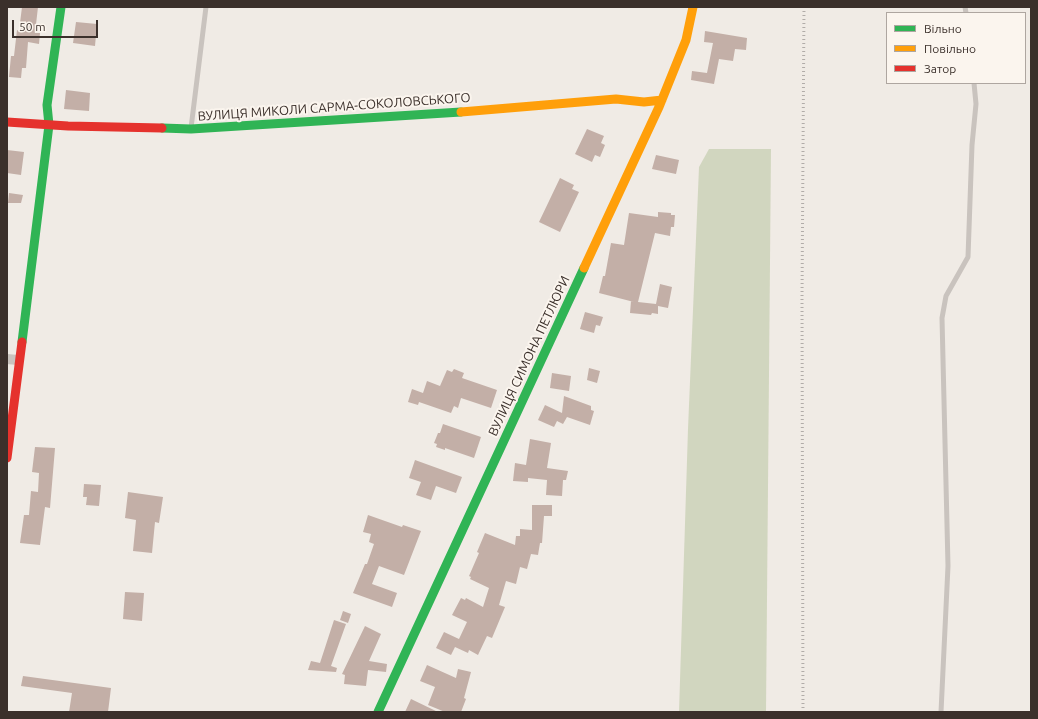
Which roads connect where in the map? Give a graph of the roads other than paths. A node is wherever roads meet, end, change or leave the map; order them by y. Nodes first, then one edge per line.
1 (61, 7) edge
2 (206, 7) edge
3 (693, 7) edge
4 (974, 84) edge
5 (662, 100) junction
6 (7, 122) edge
7 (49, 125) junction
8 (191, 129) junction
9 (7, 359) edge
10 (18, 360) junction
11 (7, 458) edge
12 (378, 712) edge
13 (941, 712) edge

1 - 7 street
2 - 8 lane
3 - 5 street, ВУЛИЦЯ СИМОНА ПЕТЛЮРИ
4 - 13 lane
5 - 8 street, ВУЛИЦЯ МИКОЛИ САРМА-СОКОЛОВСЬКОГО
5 - 12 street, ВУЛИЦЯ СИМОНА ПЕТЛЮРИ
6 - 7 street, ВУЛИЦЯ МИКОЛИ САРМА-СОКОЛОВСЬКОГО
7 - 8 street, ВУЛИЦЯ МИКОЛИ САРМА-СОКОЛОВСЬКОГО
7 - 10 street
9 - 10 street
10 - 11 street

